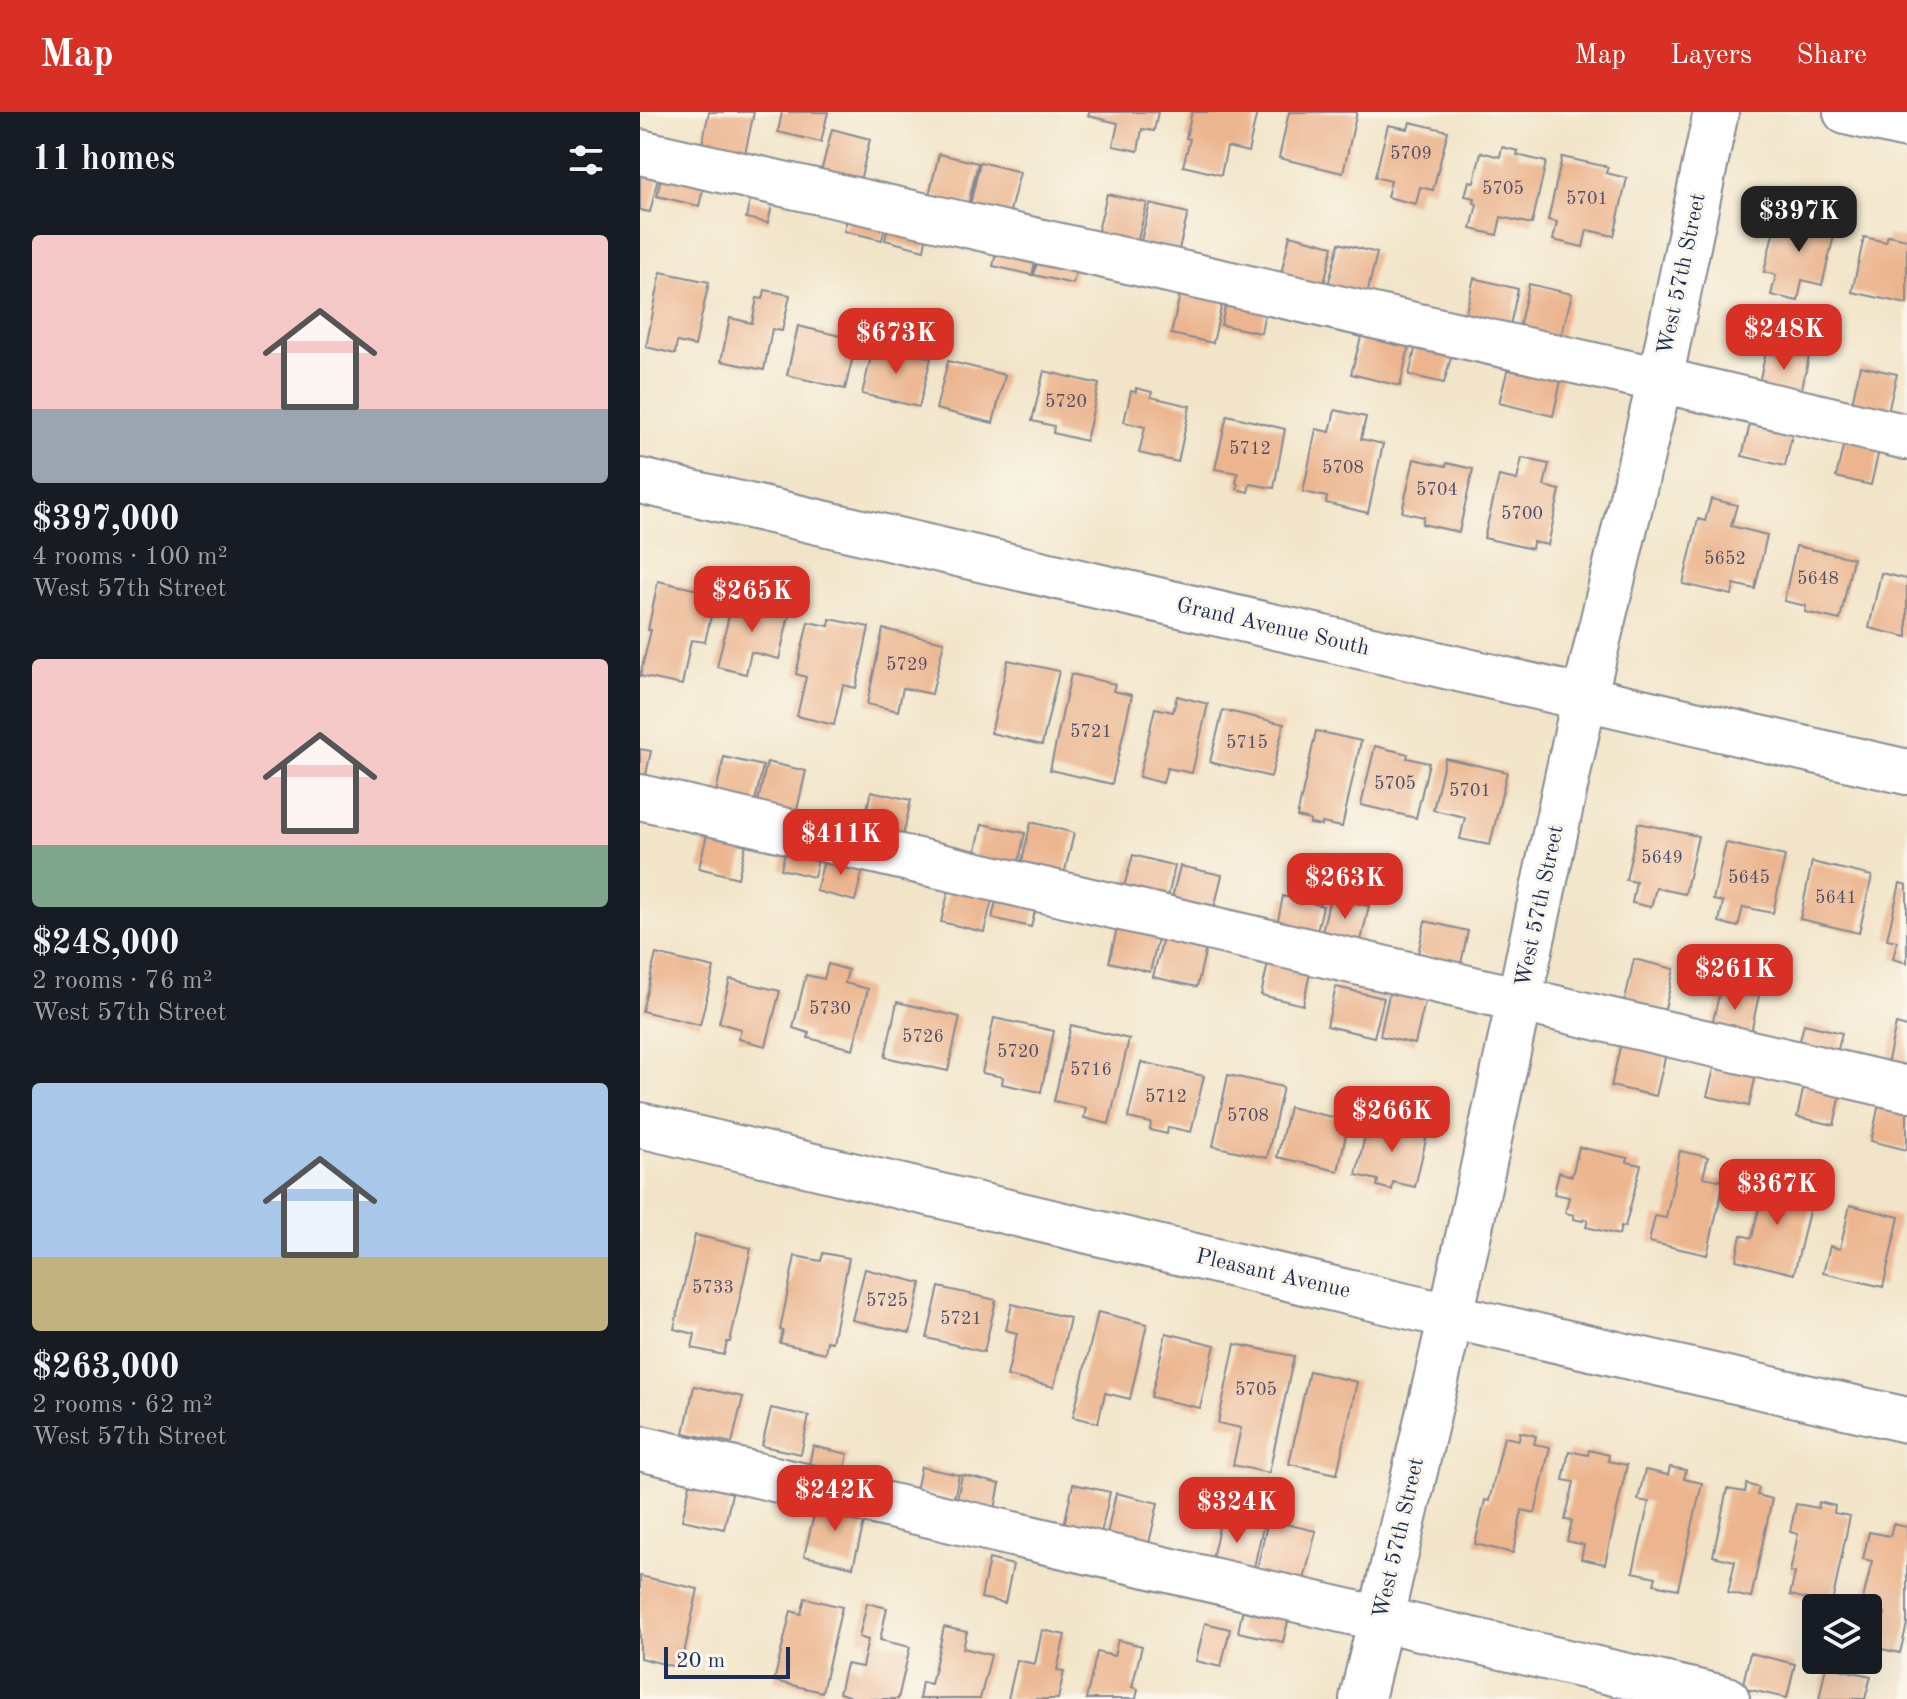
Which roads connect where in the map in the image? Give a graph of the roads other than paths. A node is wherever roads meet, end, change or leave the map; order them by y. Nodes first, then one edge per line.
1 (1716, 112) edge
2 (1846, 112) edge
3 (1907, 126) edge
4 (640, 152) edge
5 (1660, 380) junction
6 (1907, 437) edge
7 (640, 481) edge
8 (1584, 699) junction
9 (1907, 772) edge
10 (640, 797) edge
11 (1519, 1000) junction
12 (1907, 1089) edge
13 (640, 1125) edge
14 (1451, 1316) junction
15 (1907, 1420) edge
16 (640, 1448) edge
17 (1380, 1618) junction
18 (1362, 1699) edge
19 (1727, 1699) edge

1 - 5 street, West 57th Street
2 - 3 street
4 - 5 street
5 - 6 street
5 - 8 street, West 57th Street
7 - 8 street, Grand Avenue South
8 - 9 street, Grand Avenue South
8 - 11 street, West 57th Street
10 - 11 street
11 - 12 street
11 - 14 street, West 57th Street
13 - 14 street, Pleasant Avenue
14 - 15 street, Pleasant Avenue
14 - 17 street, West 57th Street
16 - 17 street
17 - 18 street, West 57th Street
17 - 19 street

